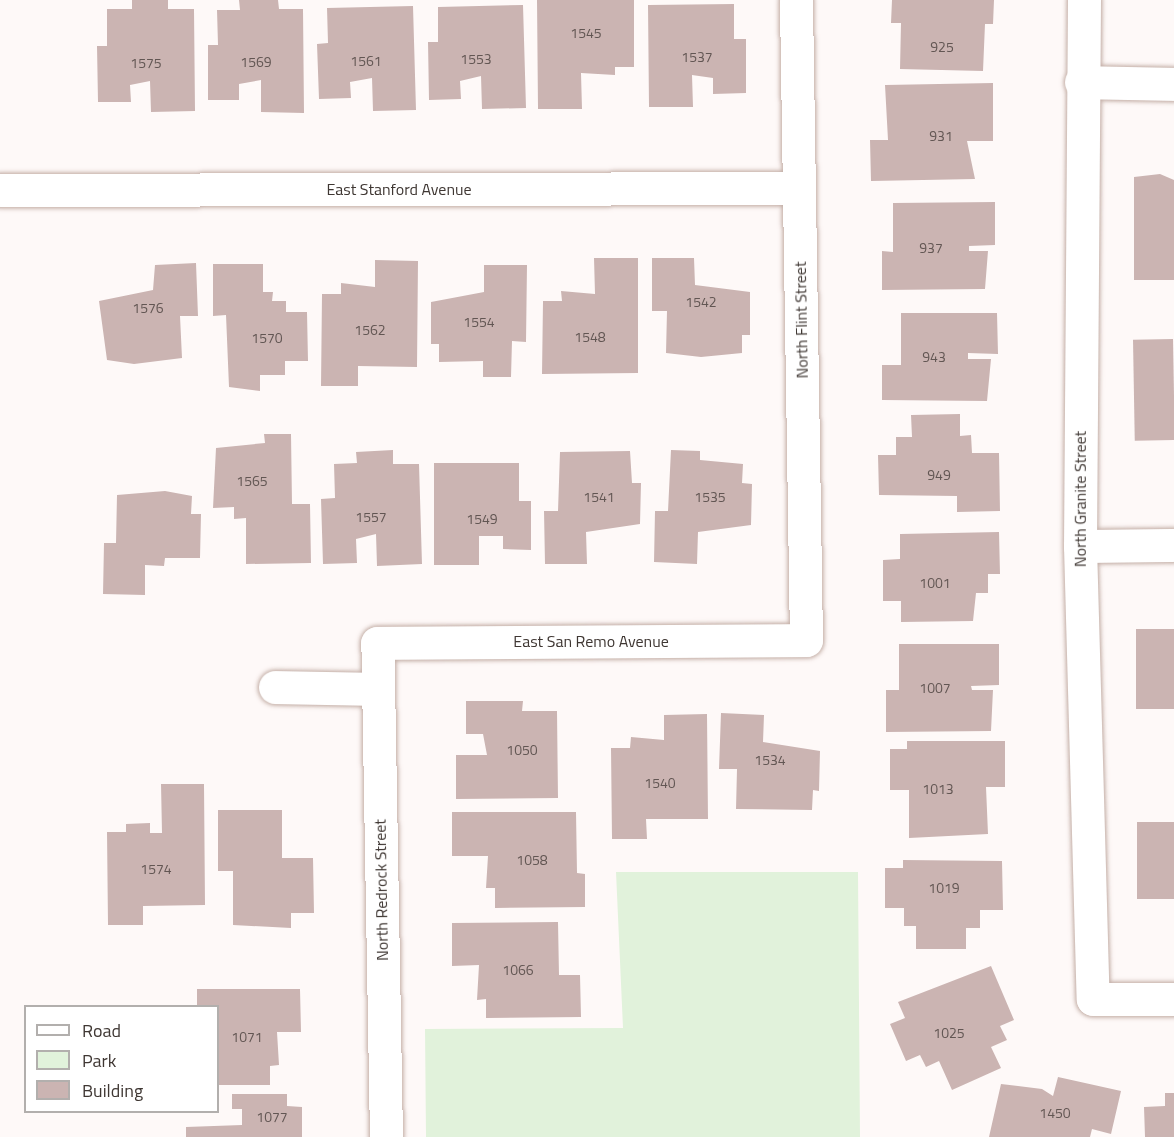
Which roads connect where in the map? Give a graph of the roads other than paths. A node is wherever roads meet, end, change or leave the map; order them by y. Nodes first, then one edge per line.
1 (796, 0) edge
2 (1084, 0) edge
3 (1081, 82) junction
4 (1174, 84) edge
5 (799, 188) junction
6 (0, 190) edge
7 (1174, 545) edge
8 (1080, 546) junction
9 (806, 640) joint
10 (376, 643) joint
11 (275, 687) dead end
12 (377, 689) junction
13 (1174, 999) edge
14 (386, 1137) edge

1 - 5 street, North Flint Street
2 - 3 street, North Granite Street
3 - 4 street
3 - 8 street, North Granite Street
5 - 6 street, East Stanford Avenue
5 - 9 street, North Flint Street
7 - 8 street
8 - 13 street, North Granite Street
9 - 10 street, East San Remo Avenue
10 - 12 street, North Redrock Street
11 - 12 street
12 - 14 street, North Redrock Street

